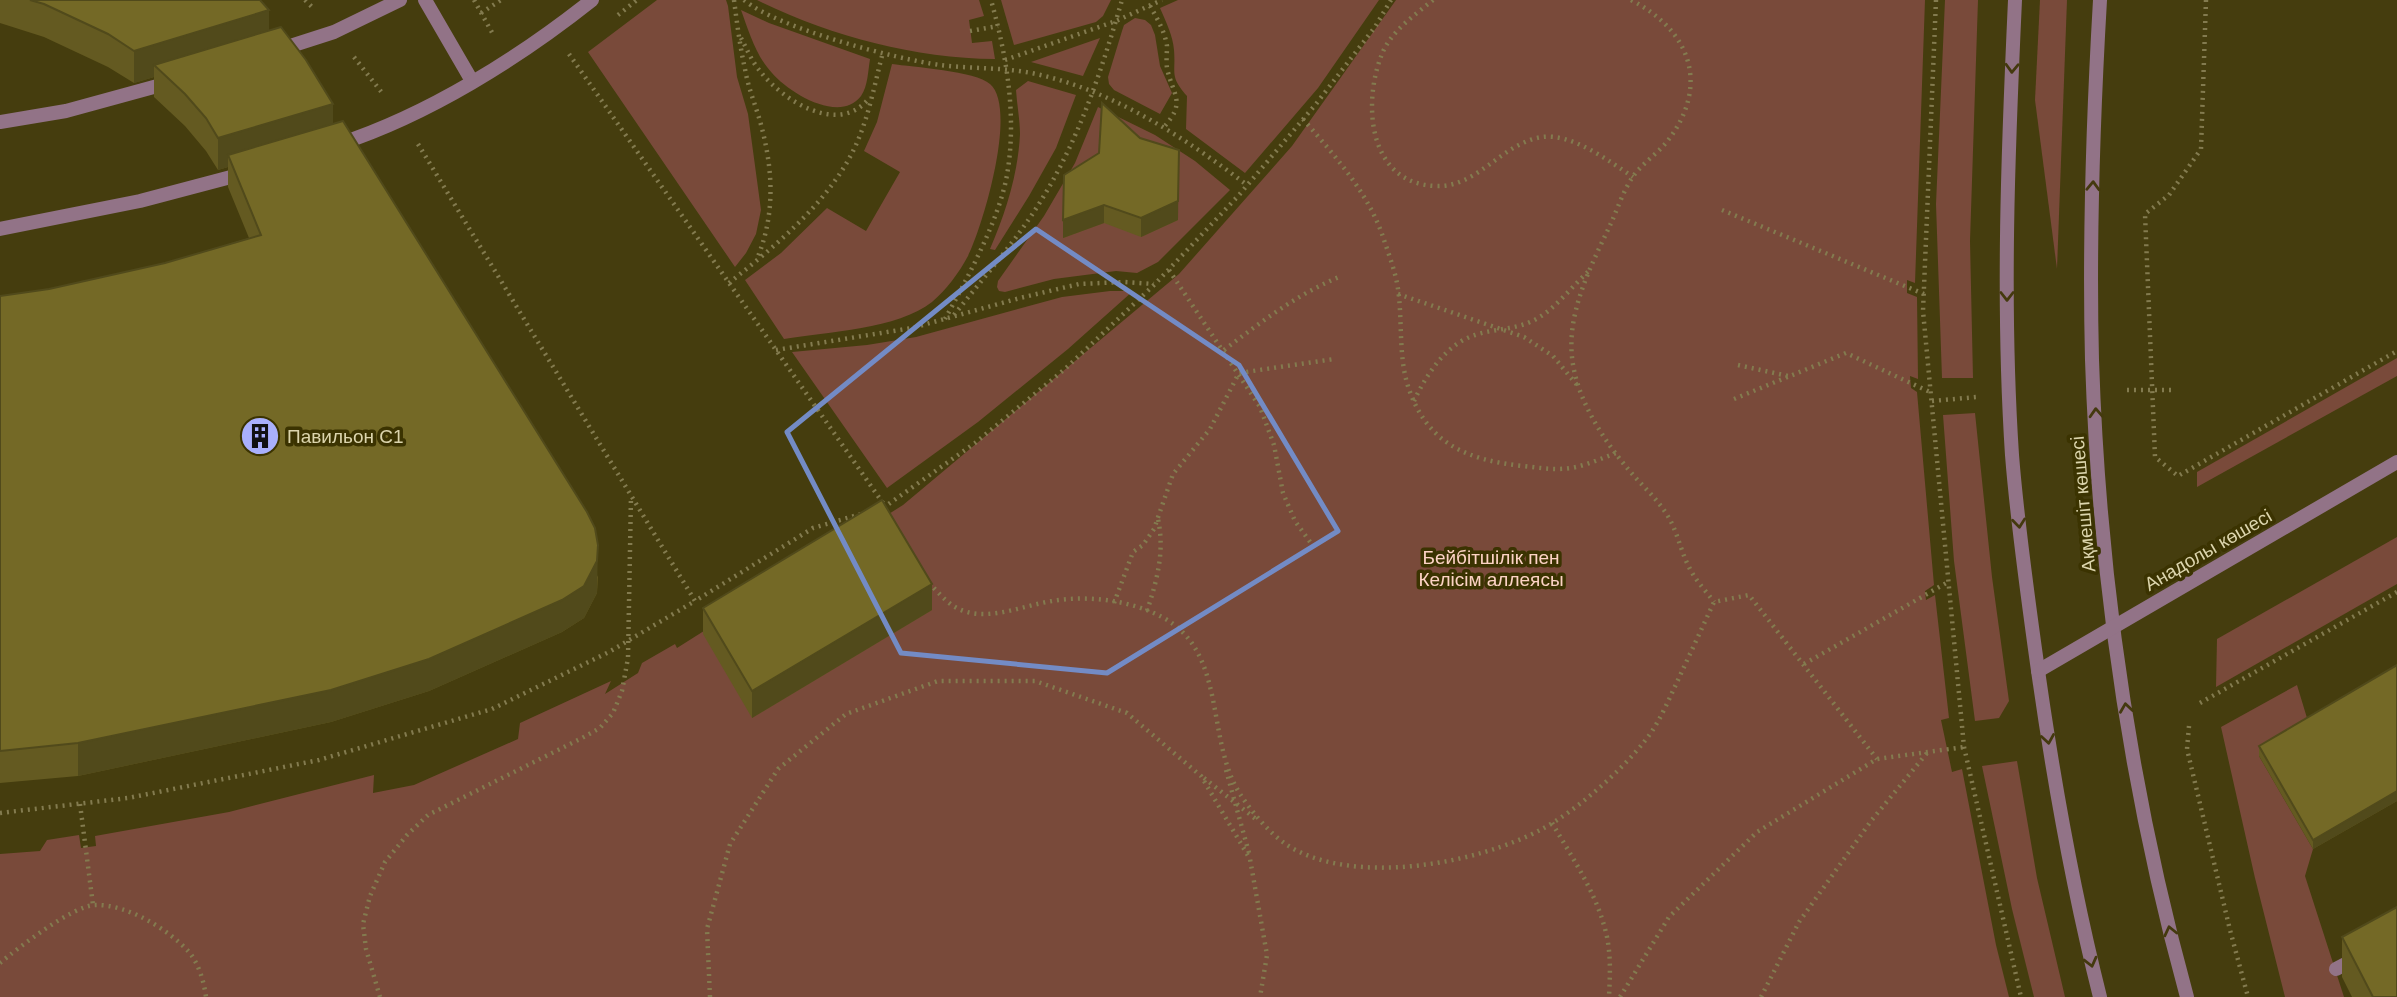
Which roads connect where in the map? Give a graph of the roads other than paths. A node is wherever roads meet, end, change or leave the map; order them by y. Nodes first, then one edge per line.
1 (400, 0) edge
2 (425, 0) edge
3 (592, 0) edge
4 (2015, 0) edge
5 (2099, 0) edge
6 (265, 54) edge
7 (187, 78) edge
8 (472, 81) junction
9 (0, 122) edge
10 (327, 148) edge
11 (254, 170) edge
12 (0, 229) edge
13 (2397, 462) edge
14 (2114, 628) junction
15 (2038, 671) junction
16 (2373, 949) edge
17 (2336, 969) dead end
18 (2099, 997) edge
19 (2186, 997) edge

1 - 6 street
2 - 8 street
3 - 8 street
4 -> 15 street
14 -> 5 street, Ақмешіт көшесі
7 - 9 street
8 - 10 street
11 - 12 street
13 - 14 street, Анадолы көшесі
14 - 15 street, Анадолы көшесі
19 -> 14 street, Ақмешіт көшесі
15 -> 18 street
16 - 17 street

